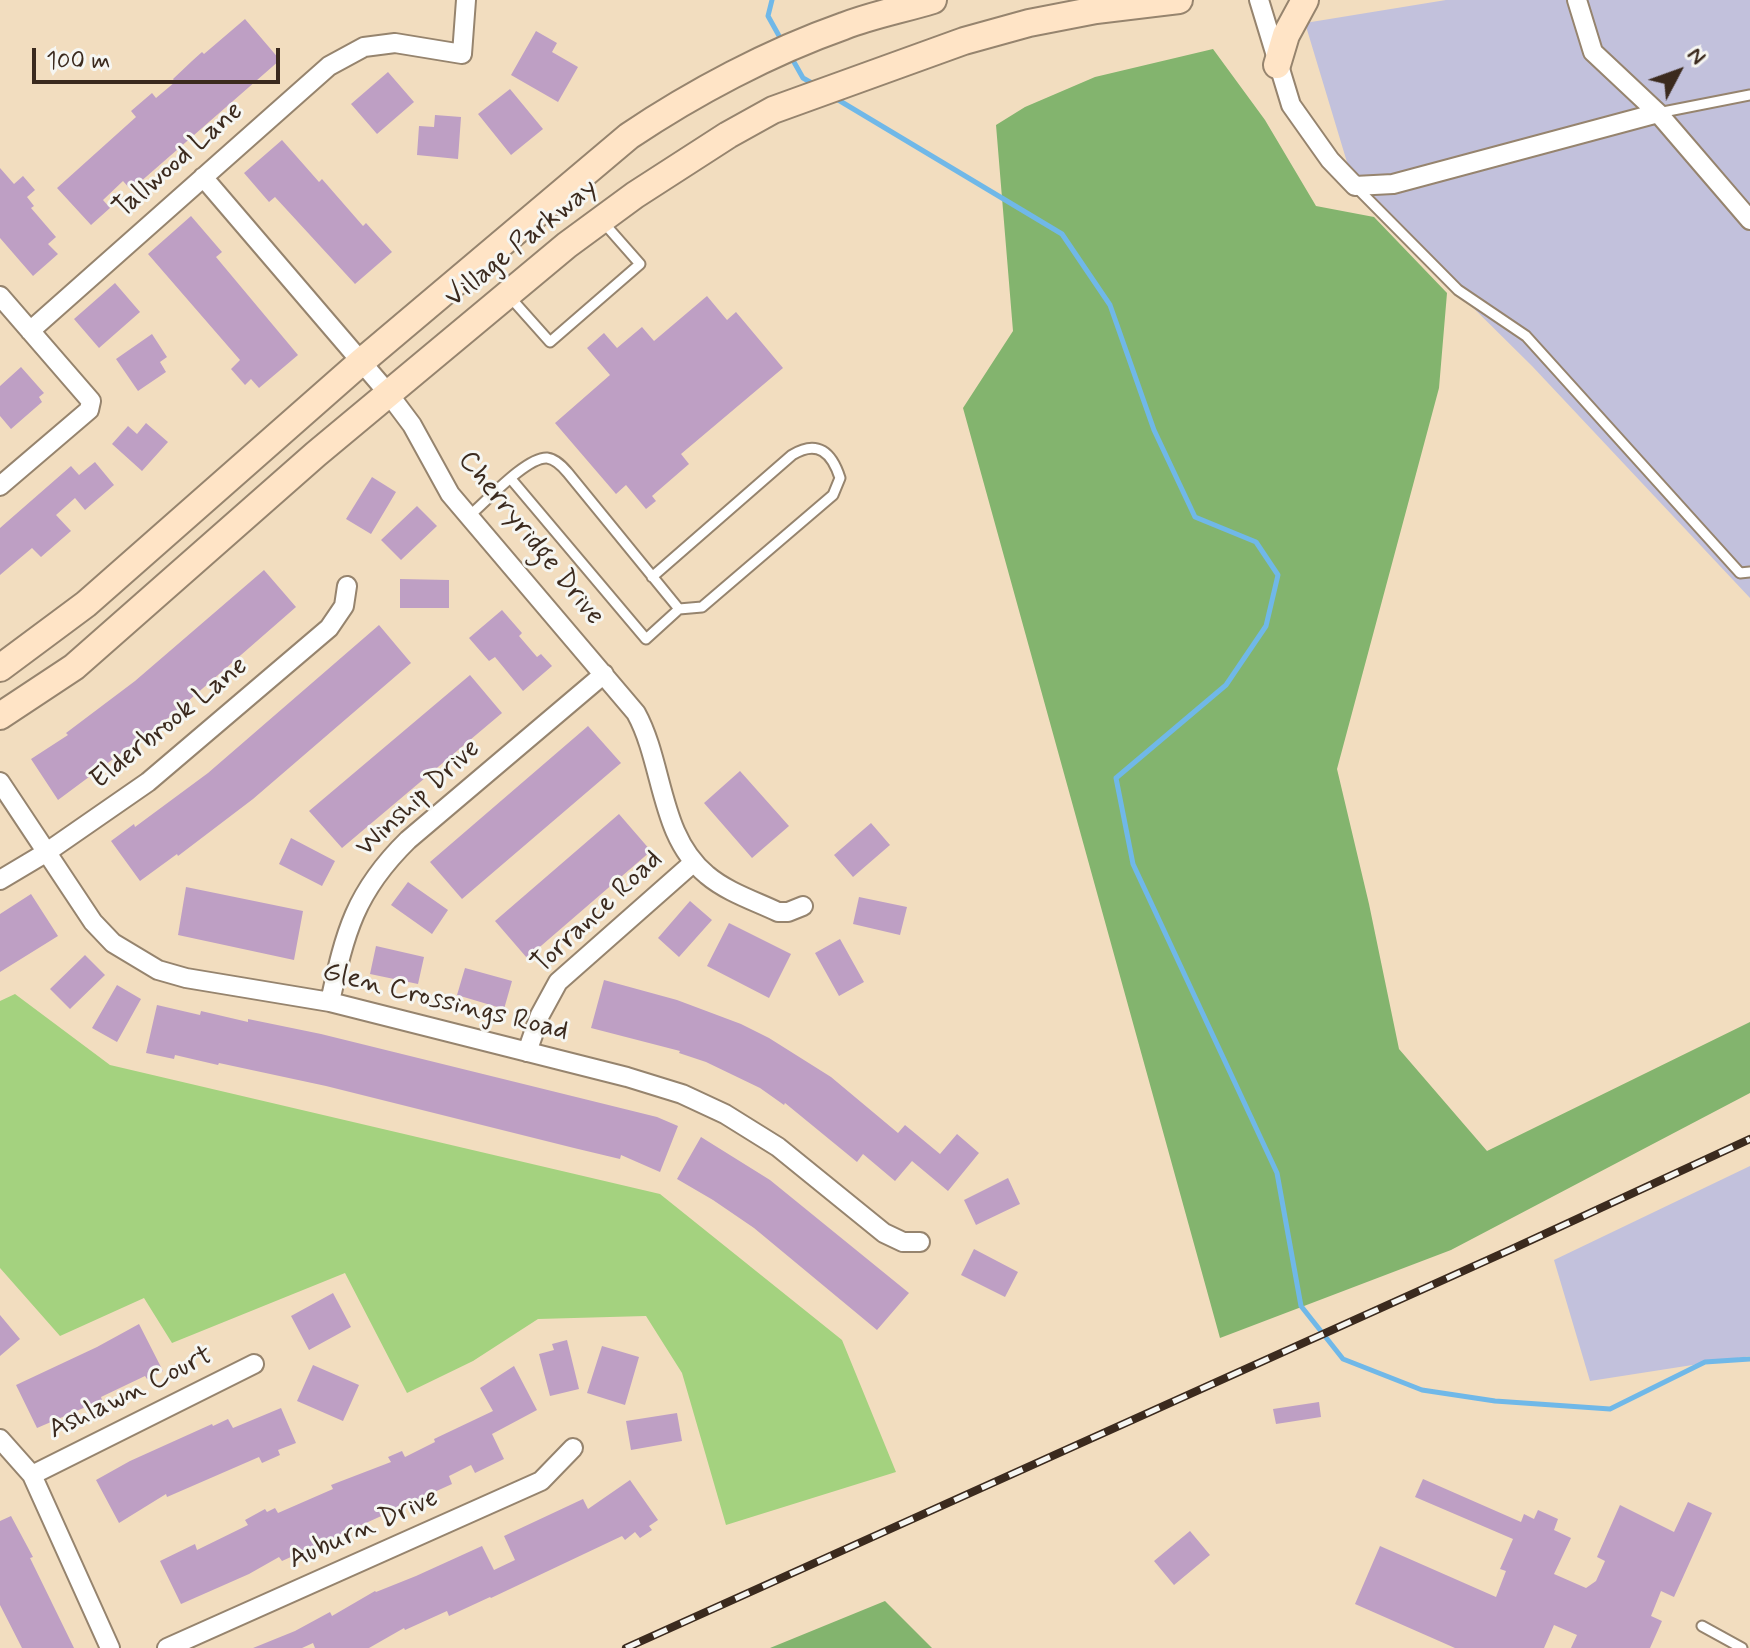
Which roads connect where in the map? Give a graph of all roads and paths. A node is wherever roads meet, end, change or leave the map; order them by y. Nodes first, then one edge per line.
1 (466, 0) edge
2 (933, 0) edge
3 (1179, 0) edge
4 (1259, 0) edge
5 (1305, 0) edge
6 (1577, 0) edge
7 (1277, 65) junction
8 (1750, 95) edge
9 (1658, 113) junction
10 (203, 177) junction
11 (1355, 186) junction
12 (601, 220) junction
13 (1750, 220) edge
14 (508, 294) junction
15 (0, 296) edge
16 (30, 331) junction
17 (361, 362) junction
18 (388, 393) junction
19 (511, 479) junction
20 (0, 486) edge
21 (469, 516) junction
22 (1750, 572) edge
23 (652, 577) junction
24 (347, 586) dead end
25 (679, 609) junction
26 (0, 668) edge
27 (604, 674) junction
28 (0, 716) edge
29 (0, 782) edge
30 (47, 852) junction
31 (694, 862) junction
32 (0, 880) edge
33 (803, 906) dead end
34 (330, 1002) junction
35 (527, 1052) junction
36 (920, 1242) dead end
37 (254, 1364) dead end
38 (0, 1439) edge
39 (573, 1448) dead end
40 (32, 1475) junction
41 (1702, 1626) dead end
42 (110, 1648) edge
43 (167, 1648) edge
44 (1742, 1648) edge

1 - 10 street, Tallwood Lane
2 - 17 main road, Village Parkway
3 - 12 main road, Village Parkway
4 - 7 street
5 - 7 main road
6 - 9 street
7 - 11 street
8 - 9 lane
9 - 11 street
9 - 13 street
10 - 16 street, Tallwood Lane
10 - 17 street, Cherryridge Drive
11 - 22 lane
12 - 14 main road, Village Parkway
12 - 14 lane
14 - 18 main road, Village Parkway
15 - 16 street
16 - 20 street
17 - 18 street, Cherryridge Drive
17 - 26 main road, Village Parkway
18 - 21 street, Cherryridge Drive
18 - 28 main road, Village Parkway
19 - 21 lane
19 - 23 lane
19 - 25 lane
21 - 27 street, Cherryridge Drive
23 - 25 lane
23 - 25 lane
24 - 30 street, Elderbrook Lane
27 - 31 street, Cherryridge Drive
27 - 34 street, Winship Drive
29 - 30 street, Glen Crossings Road
30 - 32 street, Elderbrook Lane
30 - 34 street, Glen Crossings Road
31 - 33 street, Cherryridge Drive
31 - 35 street, Torrance Road
34 - 35 street, Glen Crossings Road
35 - 36 street, Glen Crossings Road
37 - 40 street, Ashlawn Court
38 - 40 street
39 - 43 street, Auburn Drive
40 - 42 street
41 - 44 lane

